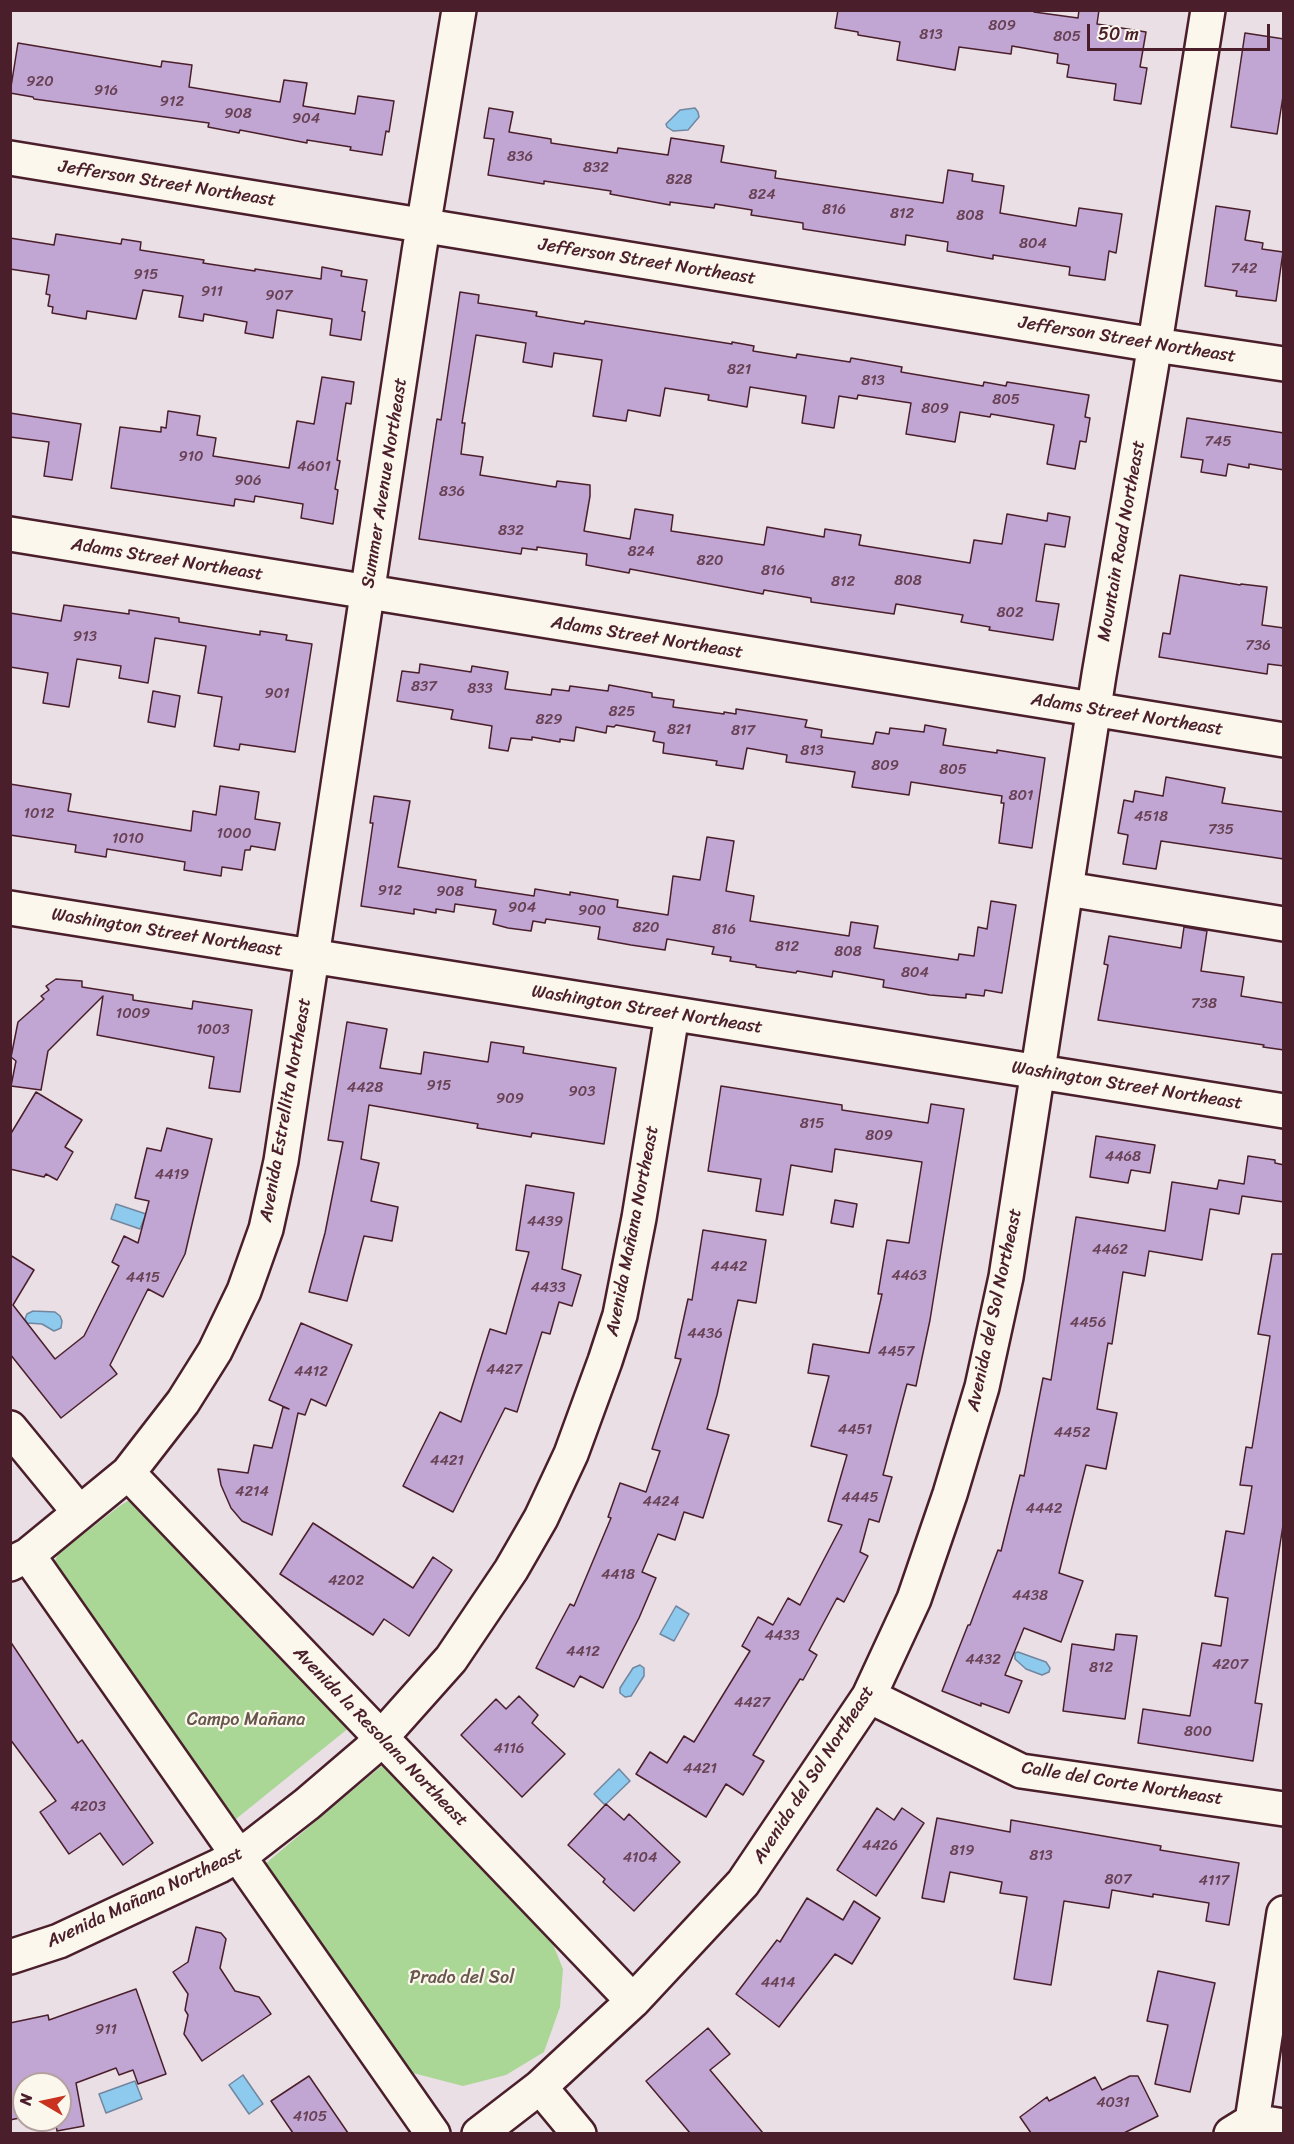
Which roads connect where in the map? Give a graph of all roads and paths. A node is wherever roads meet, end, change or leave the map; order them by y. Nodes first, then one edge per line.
1 (459, 10) edge
2 (1208, 10) edge
3 (10, 158) edge
4 (423, 225) junction
5 (1155, 345) junction
6 (1284, 364) edge
7 (10, 534) edge
8 (368, 593) junction
9 (1094, 710) junction
10 (1284, 740) edge
11 (1067, 889) junction
12 (10, 908) edge
13 (1284, 924) edge
14 (312, 956) junction
15 (672, 1015) junction
16 (1038, 1071) junction
17 (1284, 1111) edge
18 (10, 1428) edge
19 (128, 1473) junction
20 (80, 1512) junction
21 (19, 1559) edge
22 (869, 1696) junction
23 (382, 1737) junction
24 (1284, 1809) edge
25 (238, 1855) junction
26 (1284, 1913) edge
27 (10, 1957) edge
28 (633, 2001) junction
29 (540, 2087) junction
30 (1284, 2126) edge
31 (1241, 2127) edge
32 (433, 2133) edge
33 (479, 2133) edge
34 (579, 2133) edge

1 - 4 street, Summer Avenue Northeast
2 - 5 street, Mountain Road Northeast
3 - 4 street, Jefferson Street Northeast
4 - 5 street, Jefferson Street Northeast
4 - 8 street, Summer Avenue Northeast
5 - 6 street, Jefferson Street Northeast
5 - 9 street, Mountain Road Northeast
7 - 8 street, Adams Street Northeast
8 - 9 street, Adams Street Northeast
8 - 14 street, Summer Avenue Northeast
9 - 10 street, Adams Street Northeast
9 - 11 street, Mountain Road Northeast
11 - 13 street
11 - 16 street, Mountain Road Northeast
12 - 14 street, Washington Street Northeast
14 - 15 street, Washington Street Northeast
14 - 19 street, Avenida Estrellita Northeast
15 - 16 street, Washington Street Northeast
15 - 23 street, Avenida Mañana Northeast
16 - 17 street, Washington Street Northeast
16 - 22 street, Avenida del Sol Northeast
18 - 20 street
19 - 20 street, Avenida Estrellita Northeast
19 - 23 street, Avenida la Resolana Northeast
20 - 21 street, Avenida Estrellita Northeast
21 - 25 street
22 - 24 street, Calle del Corte Northeast
22 - 28 street, Avenida del Sol Northeast
23 - 25 street, Avenida Mañana Northeast
23 - 28 street, Avenida la Resolana Northeast
25 - 27 street, Avenida Mañana Northeast
25 - 32 street
26 - 31 street
28 - 29 street, Avenida del Sol Northeast
29 - 33 street, Avenida del Sol Northeast
29 - 34 street
30 - 31 street

